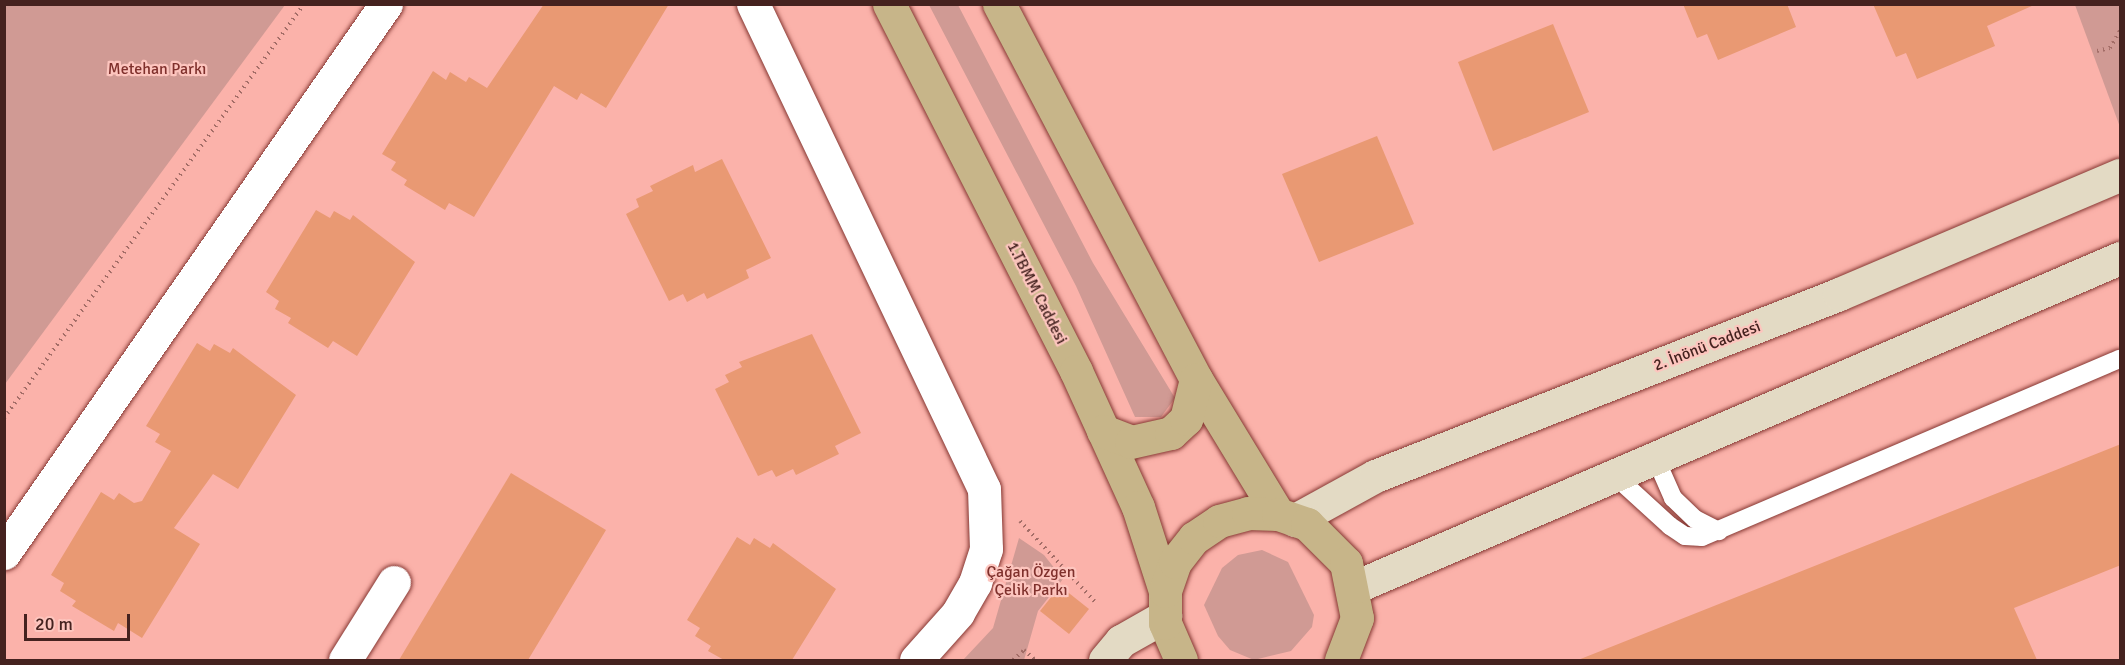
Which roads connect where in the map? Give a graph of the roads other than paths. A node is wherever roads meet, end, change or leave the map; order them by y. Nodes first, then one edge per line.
1 (386, 4) edge
2 (753, 4) edge
3 (889, 4) edge
4 (999, 4) edge
5 (2121, 175) edge
6 (2121, 258) edge
7 (2121, 359) edge
8 (1196, 379) junction
9 (1102, 431) junction
10 (1655, 457) junction
11 (1612, 474) junction
12 (1287, 517) junction
13 (1719, 531) junction
14 (4, 553) edge
15 (394, 582) dead end
16 (1354, 587) junction
17 (1165, 603) junction
18 (1354, 627) junction
19 (345, 660) edge
20 (915, 660) edge
21 (1105, 660) edge
22 (1181, 660) edge
23 (1341, 660) edge
24 (1367, 660) edge

1 - 14 street
2 - 20 street
3 - 9 main road, 1.TBMM Caddesi
4 - 8 main road
5 - 12 main road, 2. İnönü Caddesi
6 - 10 main road
7 - 13 lane
8 - 9 main road
8 - 12 main road
9 - 17 main road, 1.TBMM Caddesi
10 - 11 main road
10 - 13 lane
11 - 13 lane
11 - 16 main road
12 - 16 main road
12 - 17 main road
15 - 19 street
16 - 18 main road
17 - 21 main road
17 - 22 main road, 1.TBMM Caddesi
18 - 23 main road
18 - 24 main road

